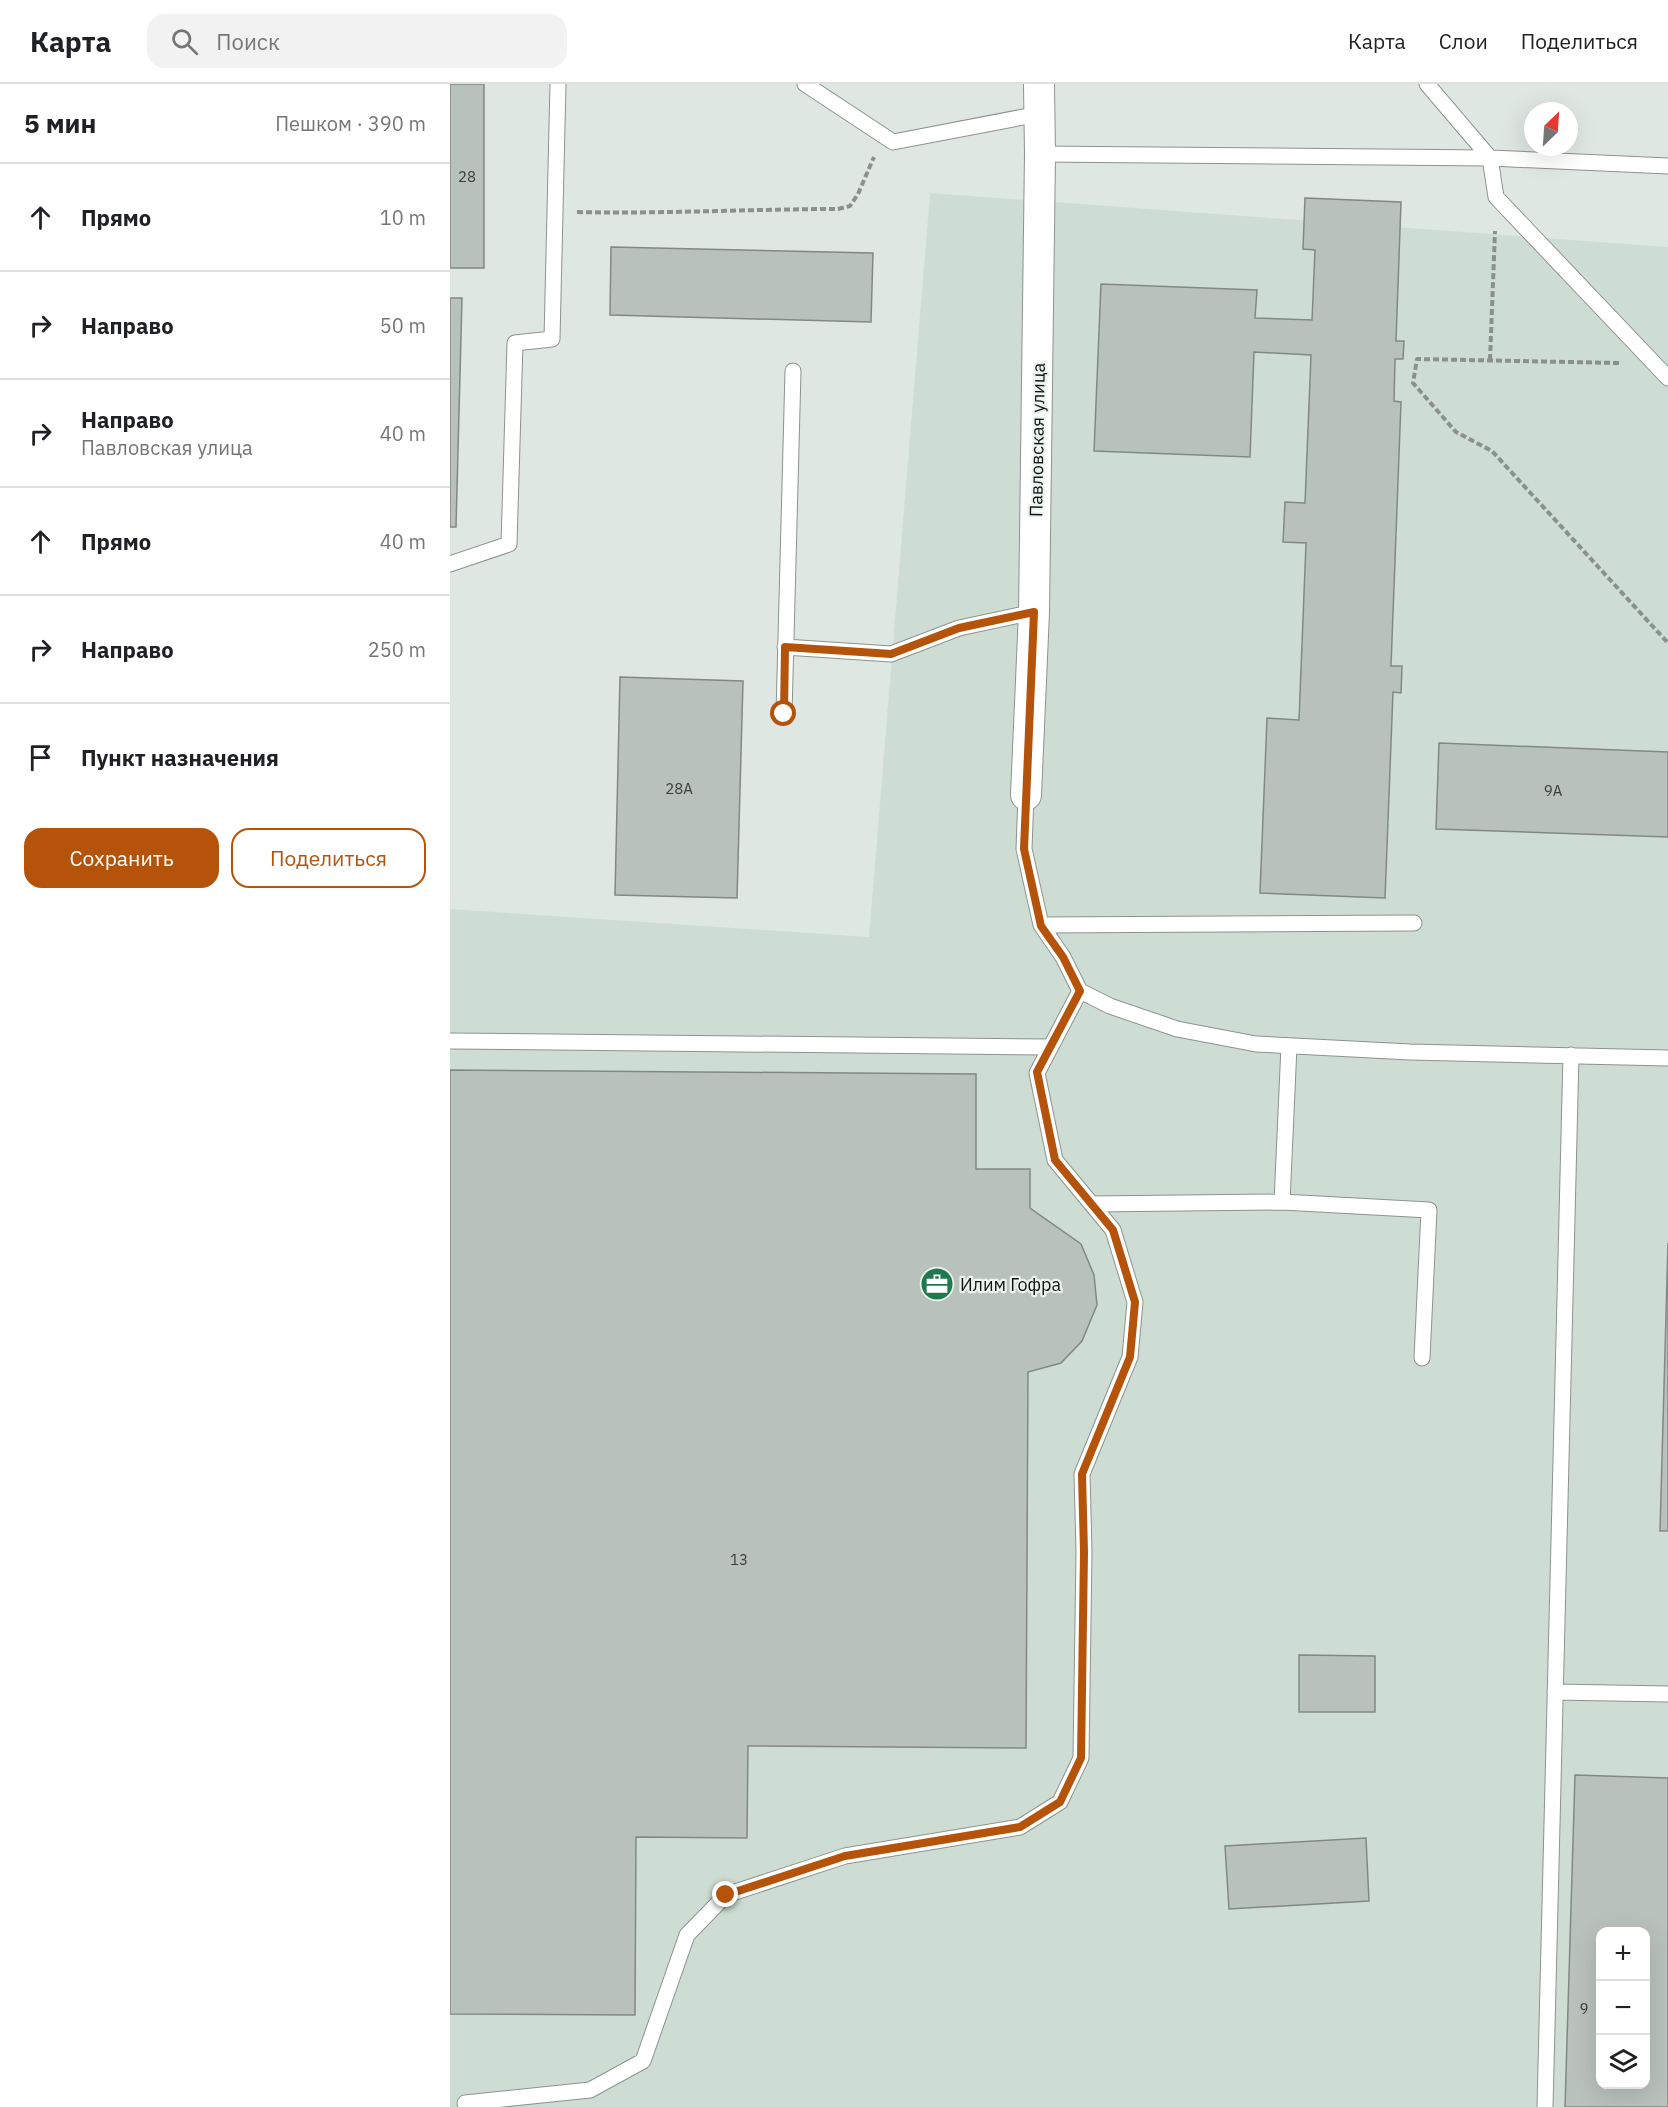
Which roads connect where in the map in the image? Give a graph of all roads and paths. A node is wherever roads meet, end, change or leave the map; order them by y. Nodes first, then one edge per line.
1 (558, 84) edge
2 (805, 84) edge
3 (1039, 84) edge
4 (1427, 84) edge
5 (1039, 114) junction
6 (893, 142) junction
7 (1040, 154) junction
8 (1490, 158) junction
9 (1668, 166) edge
10 (1496, 197) junction
11 (555, 211) junction
12 (1490, 360) junction
13 (1654, 364) junction
14 (793, 371) dead end
15 (1668, 378) edge
16 (450, 564) edge
17 (1034, 612) junction
18 (1668, 643) edge
19 (785, 647) junction
20 (784, 714) dead end
21 (1026, 795) joint
22 (1414, 923) dead end
23 (1041, 926) junction
24 (1080, 991) junction
25 (450, 1041) edge
26 (1289, 1046) junction
27 (1050, 1047) junction
28 (1570, 1055) junction
29 (1668, 1058) edge
30 (1282, 1202) junction
31 (1092, 1204) junction
32 (1422, 1358) dead end
33 (1555, 1692) junction
34 (1668, 1694) edge
35 (465, 2103) dead end
36 (1545, 2107) edge

1 - 11 lane
2 - 6 lane
3 - 5 street, Павловская улица
4 - 8 lane
5 - 6 lane
5 - 7 street, Павловская улица
6 - 11 path
7 - 8 lane
7 - 17 street, Павловская улица
8 - 9 lane
8 - 10 lane
10 - 12 path
10 - 13 lane
11 - 16 lane
12 - 13 path
12 - 18 path
13 - 15 lane
14 - 19 lane
17 - 19 lane
17 - 21 street, Павловская улица
19 - 20 lane
21 - 23 lane
22 - 23 lane
23 - 24 lane
24 - 26 lane
24 - 27 lane
25 - 27 lane
26 - 28 lane
26 - 30 lane
27 - 31 lane
28 - 29 lane
28 - 33 lane
30 - 31 lane
30 - 32 lane
31 - 35 lane
33 - 34 lane
33 - 36 lane

